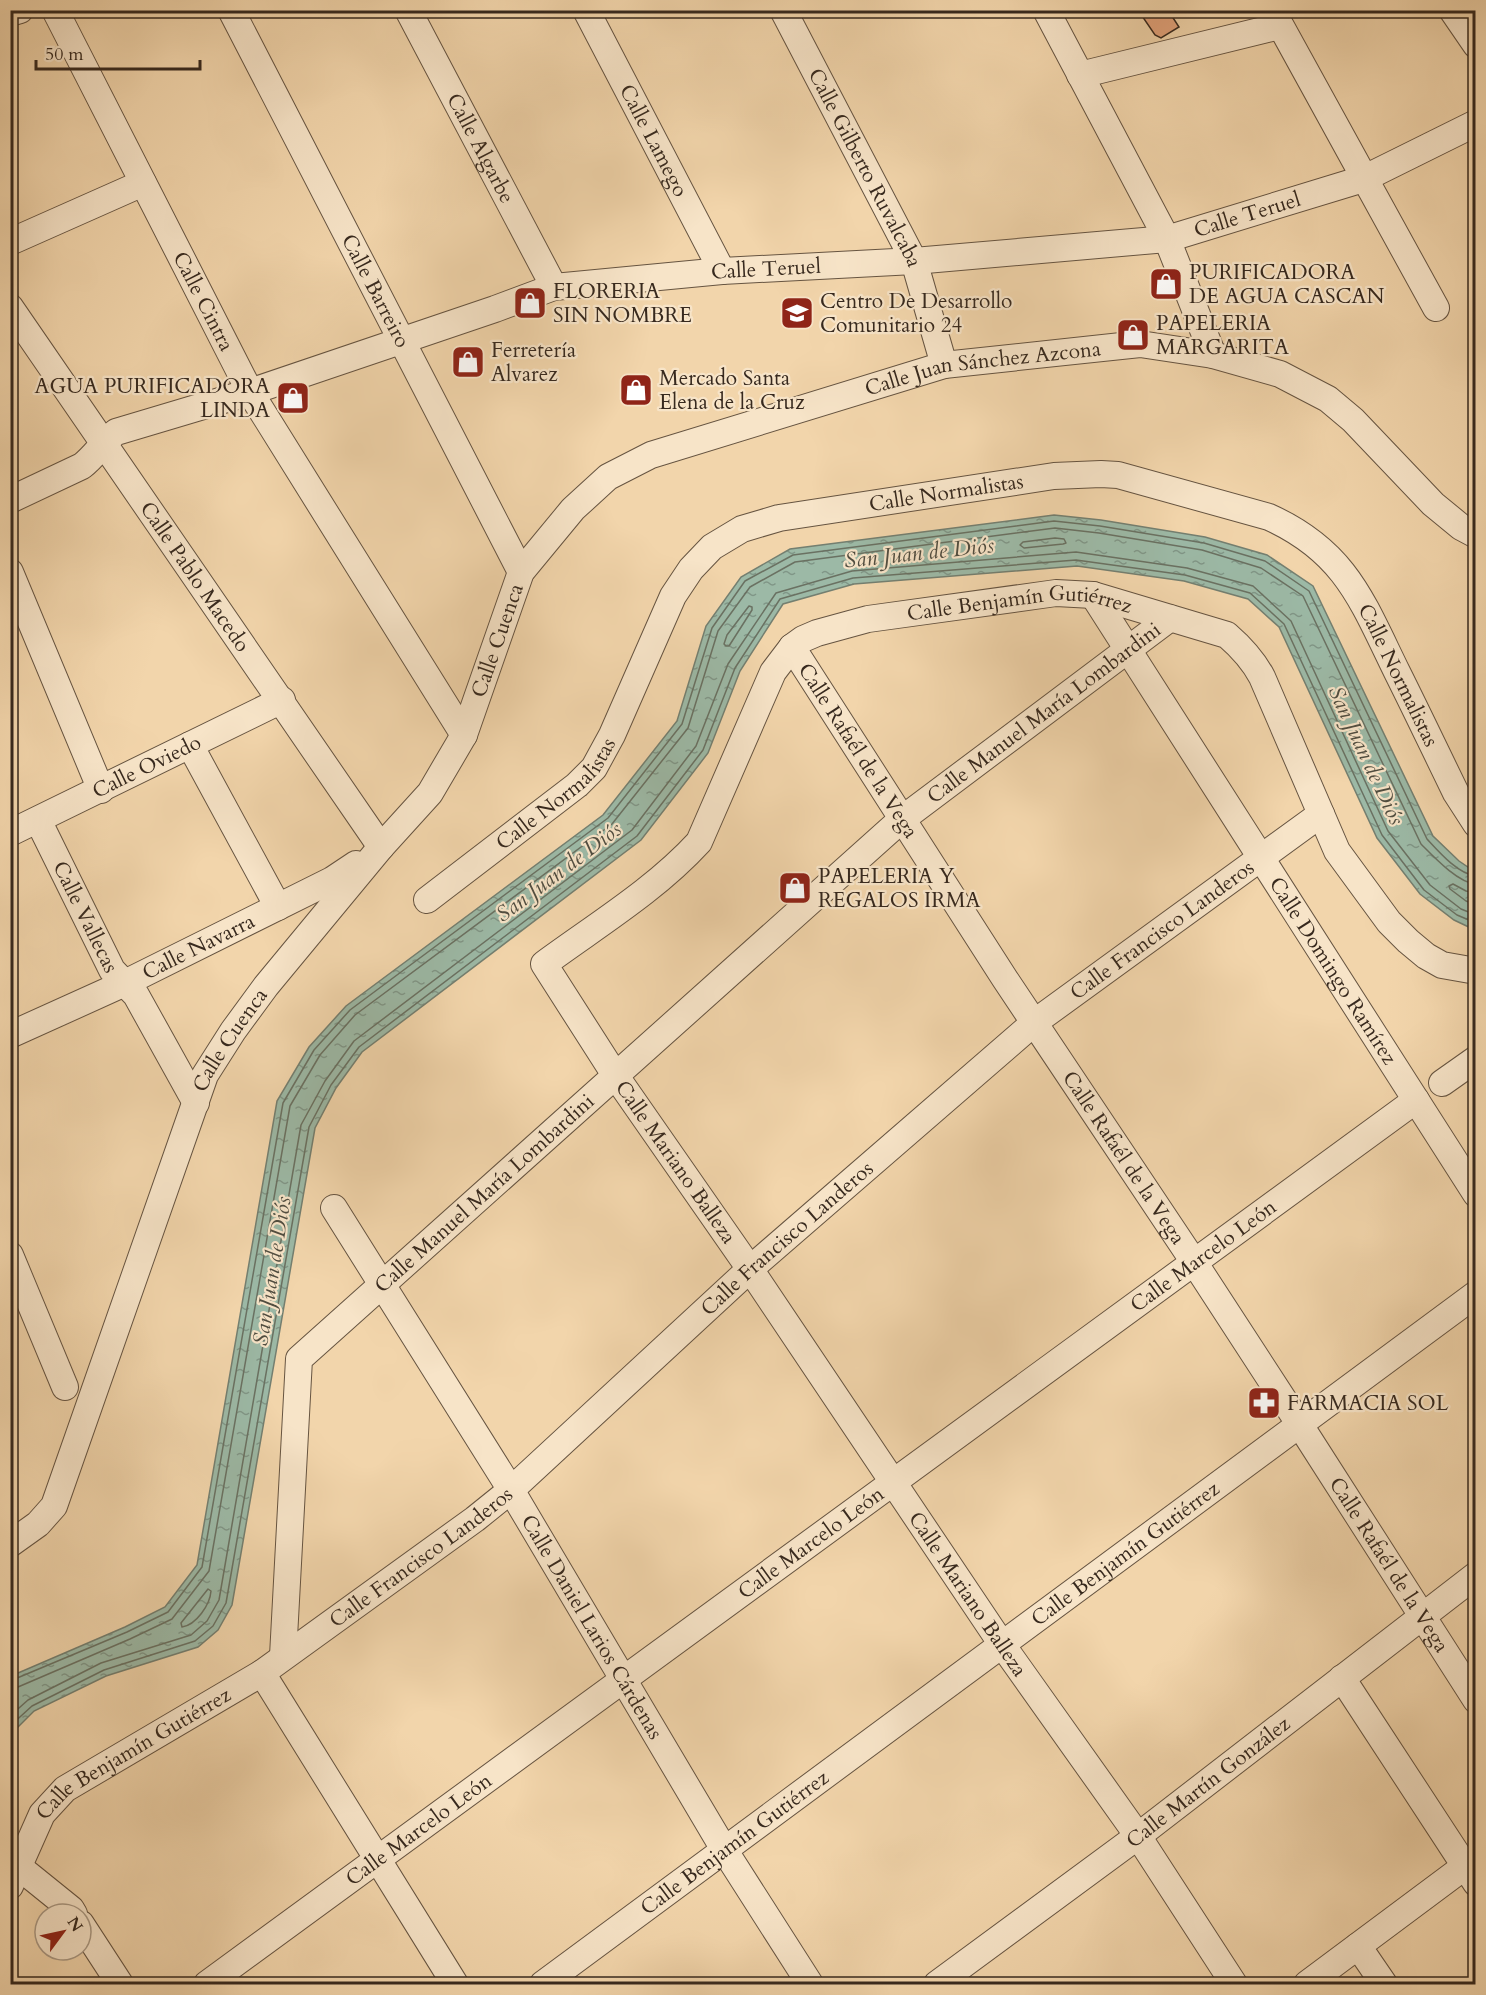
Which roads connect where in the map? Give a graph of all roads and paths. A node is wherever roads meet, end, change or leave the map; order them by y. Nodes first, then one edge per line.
1 (20, 10) edge
2 (55, 10) edge
3 (231, 10) edge
4 (408, 10) edge
5 (586, 10) edge
6 (783, 10) edge
7 (1046, 10) edge
8 (1452, 10) edge
9 (10, 13) edge
10 (1276, 18) edge
11 (1476, 45) edge
12 (1080, 75) junction
13 (1476, 123) edge
14 (1363, 179) junction
15 (143, 183) junction
16 (1167, 239) junction
17 (10, 242) edge
18 (914, 261) junction
19 (722, 271) junction
20 (554, 287) junction
21 (10, 307) edge
22 (1436, 308) dead end
23 (402, 340) junction
24 (1213, 355) junction
25 (944, 365) junction
26 (250, 392) junction
27 (104, 442) junction
28 (10, 500) edge
29 (1476, 535) edge
30 (10, 572) edge
31 (521, 572) junction
32 (1093, 595) junction
33 (1170, 618) junction
34 (21, 628) edge
35 (792, 646) junction
36 (1127, 650) junction
37 (282, 700) junction
38 (464, 735) junction
39 (190, 746) junction
40 (101, 790) junction
41 (1466, 790) edge
42 (1321, 814) junction
43 (38, 820) junction
44 (901, 820) junction
45 (1476, 824) edge
46 (10, 833) edge
47 (381, 847) junction
48 (1260, 857) junction
49 (427, 900) dead end
50 (278, 907) junction
51 (544, 964) joint
52 (1476, 971) edge
53 (125, 983) junction
54 (1035, 1022) junction
55 (10, 1035) edge
56 (1476, 1059) edge
57 (615, 1075) junction
58 (1442, 1083) dead end
59 (1416, 1100) junction
60 (196, 1103) junction
61 (1476, 1194) edge
62 (334, 1208) dead end
63 (10, 1255) edge
64 (1194, 1262) junction
65 (750, 1269) junction
66 (382, 1284) junction
67 (1476, 1294) edge
68 (65, 1387) dead end
69 (1300, 1425) junction
70 (892, 1483) junction
71 (511, 1490) junction
72 (10, 1544) edge
73 (1476, 1575) edge
74 (1422, 1616) junction
75 (1003, 1646) junction
76 (283, 1656) junction
77 (262, 1673) junction
78 (1342, 1678) junction
79 (622, 1679) junction
80 (1476, 1700) edge
81 (1138, 1836) junction
82 (724, 1851) junction
83 (377, 1859) junction
84 (1472, 1869) edge
85 (15, 1877) edge
86 (59, 1902) edge
87 (93, 1942) edge
88 (1358, 1946) junction
89 (120, 1984) edge
90 (207, 1984) edge
91 (455, 1984) edge
92 (543, 1984) edge
93 (810, 1984) edge
94 (937, 1984) edge
95 (1234, 1984) edge
96 (1307, 1984) edge
97 (1384, 1984) edge

1 - 9 street
2 - 15 street, Calle Cintra
3 - 23 street, Calle Barreiro
4 - 20 street, Calle Algarbe
5 - 19 street, Calle Lamego
6 - 18 street, Calle Gilberto Ruvalcaba
7 - 12 street
8 - 11 street
10 - 12 street
10 - 14 street
12 - 16 street
13 - 14 street, Calle Teruel
14 - 16 street, Calle Teruel
14 - 22 street
15 - 17 street
15 - 26 street, Calle Cintra
16 - 18 street, Calle Teruel
16 - 24 street
18 - 19 street, Calle Teruel
18 - 25 street, Calle Gilberto Ruvalcaba
19 - 20 street, Calle Teruel
20 - 23 street, Calle Teruel
21 - 27 street, Calle Pablo Macedo
23 - 26 street, Calle Teruel
23 - 31 street, Calle Barreiro
24 - 25 street, Calle Juan Sánchez Azcona
24 - 29 street, Calle Juan Sánchez Azcona
25 - 31 street, Calle Juan Sánchez Azcona
26 - 27 street, Calle Teruel
26 - 38 street, Calle Cintra
27 - 28 street, Calle Teruel
27 - 37 street, Calle Pablo Macedo
30 - 34 street
31 - 38 street, Calle Cuenca
32 - 33 street, Calle Benjamín Gutiérrez
32 - 35 street, Calle Benjamín Gutiérrez
32 - 36 street, Calle Domingo Ramírez
33 - 36 street, Calle Manuel María Lombardini
33 - 42 street, Calle Benjamín Gutiérrez
34 - 40 street
35 - 44 street, Calle Rafaél de la Vega
35 - 51 street, Calle Benjamín Gutiérrez
36 - 44 street, Calle Manuel María Lombardini
36 - 48 street, Calle Domingo Ramírez
37 - 39 street, Calle Oviedo
37 - 47 street, Calle Pablo Macedo
38 - 47 street, Calle Cuenca
39 - 40 street, Calle Oviedo
39 - 50 street
40 - 43 street, Calle Oviedo
41 - 45 street, Calle Normalistas
41 - 49 street, Calle Normalistas
42 - 48 street, Calle Francisco Landeros
42 - 52 street, Calle Benjamín Gutiérrez
43 - 46 street, Calle Oviedo
43 - 53 street, Calle Vallecas
44 - 54 street, Calle Rafaél de la Vega
44 - 57 street, Calle Manuel María Lombardini
47 - 50 street, Calle Navarra
47 - 60 street, Calle Cuenca
48 - 54 street, Calle Francisco Landeros
48 - 59 street, Calle Domingo Ramírez
50 - 53 street, Calle Navarra
51 - 57 street, Calle Mariano Balleza
53 - 55 street, Calle Navarra
53 - 60 street, Calle Vallecas
54 - 64 street, Calle Rafaél de la Vega
54 - 65 street, Calle Francisco Landeros
56 - 58 street
57 - 65 street, Calle Mariano Balleza
57 - 66 street, Calle Manuel María Lombardini
59 - 61 street, Calle Domingo Ramírez
59 - 64 street, Calle Marcelo León
60 - 72 street, Calle Cuenca
62 - 66 street, Calle Daniel Larios Cárdenas
63 - 68 street
64 - 69 street, Calle Rafaél de la Vega
64 - 70 street, Calle Marcelo León
65 - 70 street, Calle Mariano Balleza
65 - 71 street, Calle Francisco Landeros
66 - 71 street, Calle Daniel Larios Cárdenas
66 - 76 street, Calle Manuel María Lombardini
67 - 69 street, Calle Benjamín Gutiérrez
69 - 74 street, Calle Rafaél de la Vega
69 - 75 street, Calle Benjamín Gutiérrez
70 - 75 street, Calle Mariano Balleza
70 - 79 street, Calle Marcelo León
71 - 76 street, Calle Francisco Landeros
71 - 79 street, Calle Daniel Larios Cárdenas
73 - 74 street, Calle Martín González
74 - 78 street, Calle Martín González
74 - 80 street, Calle Rafaél de la Vega
75 - 81 street, Calle Mariano Balleza
75 - 82 street, Calle Benjamín Gutiérrez
76 - 77 street, Calle Francisco Landeros
77 - 83 street
77 - 85 street, Calle Benjamín Gutiérrez
78 - 81 street, Calle Martín González
78 - 84 street
79 - 82 street, Calle Daniel Larios Cárdenas
79 - 83 street, Calle Marcelo León
81 - 94 street, Calle Martín González
81 - 95 street, Calle Mariano Balleza
82 - 92 street, Calle Benjamín Gutiérrez
82 - 93 street, Calle Daniel Larios Cárdenas
83 - 90 street, Calle Marcelo León
83 - 91 street
84 - 88 street
85 - 86 street
87 - 89 street
88 - 96 street
88 - 97 street

